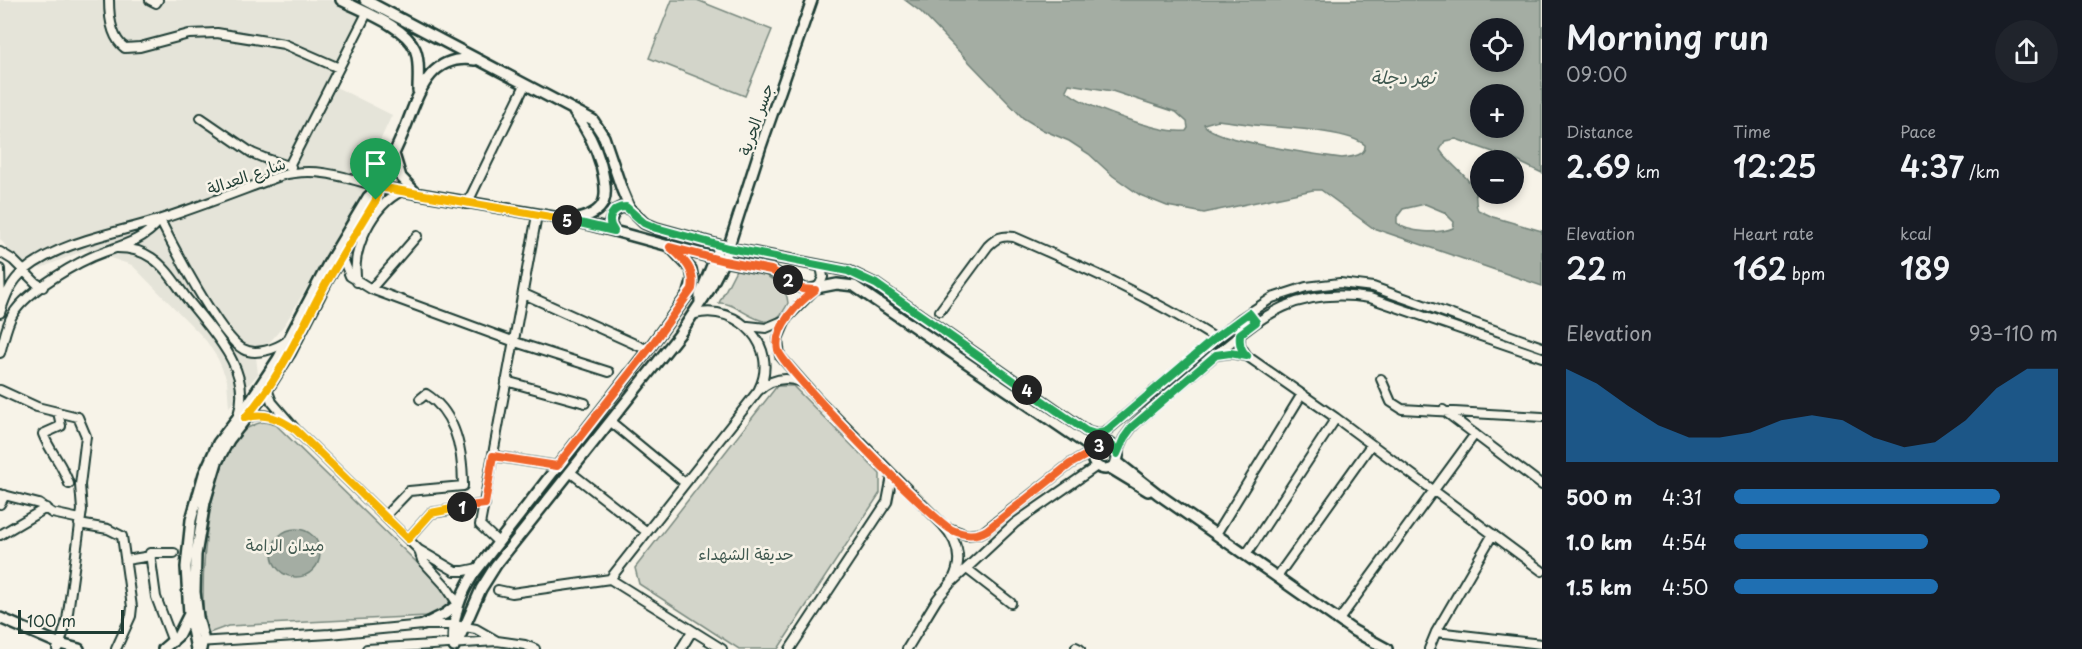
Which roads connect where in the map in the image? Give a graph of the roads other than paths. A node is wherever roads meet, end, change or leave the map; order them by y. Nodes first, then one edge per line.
1 (109, 0) edge
2 (150, 0) edge
3 (158, 0) edge
4 (341, 0) edge
5 (365, 0) edge
6 (812, 0) edge
7 (367, 13) junction
8 (398, 16) junction
9 (393, 27) junction
10 (481, 61) junction
11 (339, 68) junction
12 (525, 85) junction
13 (418, 93) junction
14 (574, 112) junction
15 (201, 118) dead end
16 (394, 154) junction
17 (289, 166) junction
18 (305, 171) junction
19 (379, 187) junction
20 (402, 191) junction
21 (418, 194) junction
22 (466, 204) junction
23 (630, 209) junction
24 (537, 215) junction
25 (159, 220) junction
26 (571, 220) junction
27 (614, 231) junction
28 (417, 236) dead end
29 (670, 247) junction
30 (724, 247) junction
31 (117, 248) junction
32 (0, 252) edge
33 (342, 256) junction
34 (714, 259) junction
35 (724, 261) junction
36 (821, 266) junction
37 (0, 269) edge
38 (25, 270) junction
39 (17, 278) junction
40 (357, 282) junction
41 (1, 284) edge
42 (43, 287) junction
43 (371, 289) junction
44 (815, 290) junction
45 (524, 294) junction
46 (701, 305) junction
47 (1, 311) edge
48 (940, 311) dead end
49 (1249, 313) junction
50 (695, 314) junction
51 (787, 318) junction
52 (1256, 322) junction
53 (744, 325) junction
54 (1240, 334) junction
55 (291, 335) junction
56 (1215, 338) junction
57 (515, 342) junction
58 (1542, 347) edge
59 (648, 350) junction
60 (0, 353) edge
61 (1216, 355) junction
62 (1247, 356) junction
63 (1542, 357) edge
64 (609, 372) dead end
65 (1381, 379) dead end
66 (506, 381) junction
67 (803, 383) junction
68 (267, 389) junction
69 (0, 390) edge
70 (758, 391) junction
71 (1154, 391) junction
72 (1302, 394) junction
73 (420, 399) dead end
74 (1162, 399) junction
75 (585, 404) dead end
76 (1443, 410) junction
77 (58, 412) junction
78 (1542, 417) edge
79 (245, 418) junction
80 (1336, 418) junction
81 (235, 420) junction
82 (611, 422) junction
83 (296, 430) junction
84 (1086, 431) junction
85 (1475, 434) junction
86 (1103, 443) junction
87 (1371, 445) junction
88 (1093, 451) junction
89 (493, 456) junction
90 (1114, 461) junction
91 (557, 466) junction
92 (1097, 466) junction
93 (570, 472) junction
94 (892, 476) junction
95 (69, 483) dead end
96 (686, 483) junction
97 (1542, 485) edge
98 (1432, 491) junction
99 (2, 494) edge
100 (0, 504) edge
101 (485, 504) junction
102 (46, 508) junction
103 (385, 516) junction
104 (80, 522) junction
105 (942, 524) junction
106 (647, 532) junction
107 (1216, 534) junction
108 (1493, 534) junction
109 (0, 535) edge
110 (408, 539) junction
111 (498, 542) junction
112 (419, 550) junction
113 (174, 553) dead end
114 (1246, 555) junction
115 (151, 556) junction
116 (126, 561) junction
117 (478, 568) junction
118 (967, 569) junction
119 (1542, 571) edge
120 (1277, 578) junction
121 (610, 579) junction
122 (948, 586) junction
123 (498, 590) dead end
124 (1011, 603) dead end
125 (458, 604) junction
126 (189, 614) junction
127 (0, 618) edge
128 (1339, 620) junction
129 (423, 625) junction
130 (454, 625) junction
131 (464, 626) junction
132 (692, 631) junction
133 (1354, 631) junction
134 (1436, 632) junction
135 (497, 641) junction
136 (173, 642) junction
137 (1542, 644) edge
138 (198, 645) edge
139 (1430, 645) edge
140 (454, 646) edge
141 (793, 646) edge
142 (58, 647) edge
143 (79, 649) edge
144 (116, 649) edge
145 (163, 649) edge
146 (367, 649) edge
147 (535, 649) edge
148 (681, 649) edge
149 (722, 649) edge
150 (803, 649) edge
151 (907, 649) edge
152 (1369, 649) edge
153 (1387, 649) edge
154 (1422, 649) edge

1 - 11 street
2 - 3 street
4 - 7 main road
5 - 8 main road
6 - 30 main road, جسر الحرية
7 - 9 main road
7 - 11 street
8 - 9 main road
8 - 10 main road
9 - 13 main road
10 - 12 main road
10 - 13 main road
11 - 17 street
12 - 14 main road
12 - 22 street
13 - 16 main road
14 - 23 main road
14 - 26 main road
15 - 17 street
16 - 19 main road
16 - 21 main road
17 - 18 street
18 - 19 street, شارع العدالة
18 - 25 street, شارع العدالة
19 - 20 main road
19 - 33 main road
19 - 55 main road
20 - 21 main road
20 - 40 street
21 - 22 main road
22 - 24 main road
23 - 27 main road
23 - 30 main road
24 - 26 main road
24 - 45 street
25 - 31 street
25 - 38 street, شارع العدالة
25 - 55 street
26 - 27 main road
27 - 29 main road
28 - 43 street
29 - 34 main road
29 - 59 main road
30 - 34 main road
30 - 35 main road
30 - 36 main road
31 - 42 street
31 - 81 street
32 - 38 street
33 - 40 street
33 - 68 main road
34 - 35 main road
34 - 46 main road
35 - 44 main road
35 - 46 main road
36 - 44 street
36 - 84 main road
37 - 41 street
38 - 39 street, شارع العدالة
38 - 42 street
39 - 41 street
39 - 47 street, شارع العدالة
40 - 43 street
41 - 47 street
42 - 60 street
43 - 57 street
44 - 51 street
44 - 88 main road
45 - 57 street
45 - 59 street
46 - 50 main road
48 - 56 street
49 - 52 street
49 - 56 street
49 - 58 street
50 - 53 street
50 - 82 main road
51 - 53 street
51 - 67 street
52 - 54 street
52 - 63 street
53 - 70 street
54 - 61 street
54 - 62 street
55 - 81 main road
56 - 71 street
57 - 64 street
57 - 66 street
59 - 91 main road
61 - 62 street
61 - 74 street
62 - 72 street
65 - 76 street
66 - 75 street
66 - 89 street
67 - 70 street
67 - 94 street
68 - 79 main road
68 - 83 street
69 - 77 street
70 - 96 street
71 - 74 street
71 - 84 street
72 - 80 street
72 - 107 street
73 - 103 street
74 - 90 street
76 - 78 street
76 - 85 street
77 - 95 street
77 - 104 street
79 - 83 street
79 - 138 main road
80 - 87 street
80 - 114 street
81 - 126 main road
82 - 93 main road
82 - 96 street
83 - 103 street
84 - 86 main road
85 - 97 street
85 - 98 street
86 - 88 main road
86 - 90 main road
87 - 98 street
87 - 120 street
88 - 92 main road
88 - 105 street
89 - 91 street
89 - 101 street
90 - 92 main road
90 - 107 main road
91 - 111 main road
92 - 118 street
93 - 106 street
93 - 131 main road
94 - 105 street
94 - 141 street
96 - 106 street
98 - 108 street
98 - 128 street
99 - 100 street
99 - 102 street
101 - 110 street
101 - 111 street
102 - 104 street
102 - 109 street
103 - 110 street
104 - 116 street
104 - 142 street
105 - 122 street
106 - 121 street
107 - 114 main road
108 - 119 street
108 - 134 street
110 - 112 street
111 - 117 main road
112 - 117 street
112 - 125 street
113 - 115 street
114 - 120 main road
115 - 116 street
115 - 136 street
116 - 144 street
117 - 125 main road
118 - 122 street
118 - 124 street
120 - 128 main road
121 - 123 street
121 - 132 street
122 - 151 street
125 - 129 main road
125 - 130 main road
126 - 136 main road
126 - 138 main road
127 - 142 main road
128 - 133 main road
129 - 130 street
129 - 138 street
130 - 131 street
130 - 140 main road
131 - 135 street
131 - 140 main road
132 - 148 street
132 - 149 street
133 - 152 main road
133 - 153 main road
134 - 137 street
134 - 139 street
135 - 140 street
135 - 147 street
136 - 145 main road
139 - 154 street
140 - 146 street
141 - 150 street
142 - 143 main road

